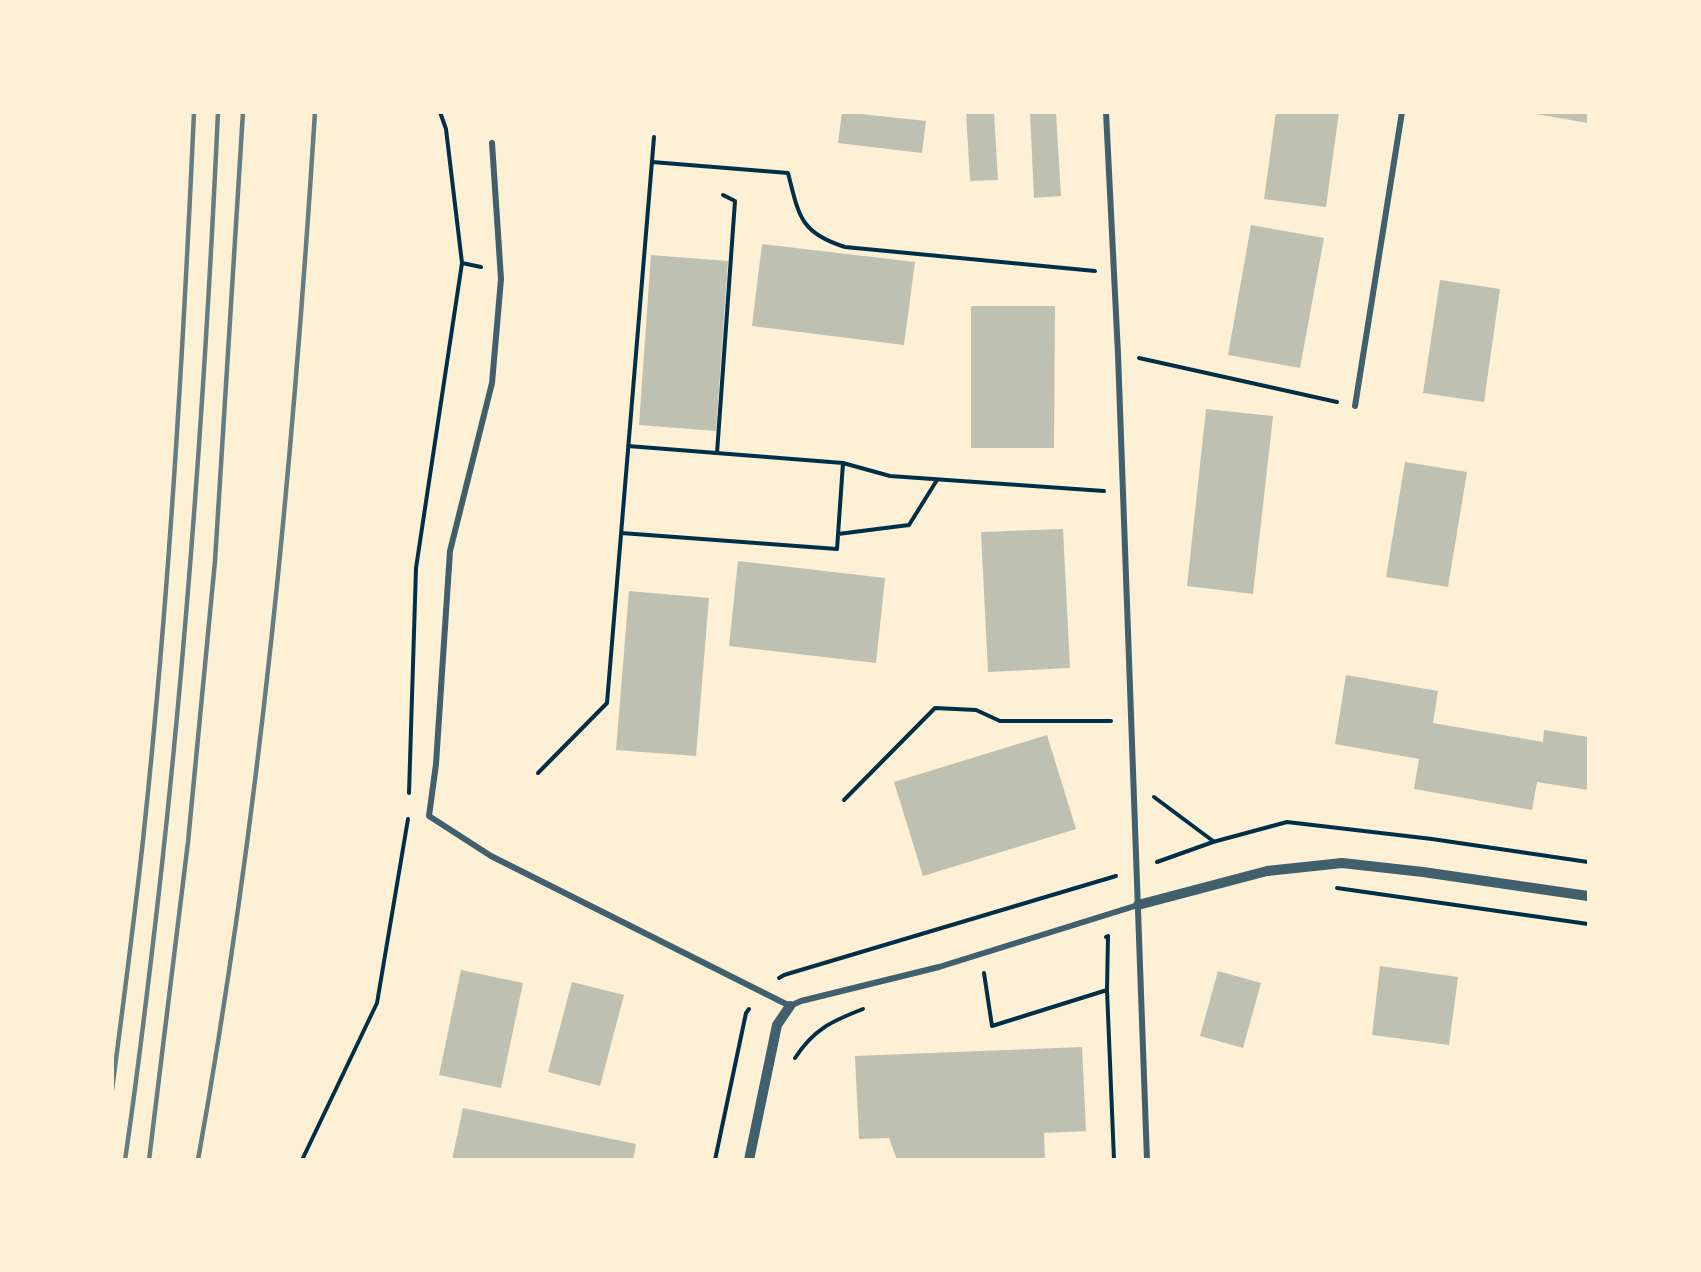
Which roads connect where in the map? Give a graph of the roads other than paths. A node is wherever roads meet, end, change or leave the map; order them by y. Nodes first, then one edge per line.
1 (1106, 112) edge
2 (1402, 112) edge
3 (492, 143) dead end
4 (1355, 406) road end
5 (1588, 896) edge
6 (1138, 905) junction
7 (790, 1006) junction
8 (748, 1160) edge
9 (1147, 1160) edge

1 - 6 street
2 - 4 street
3 - 7 street
5 - 6 street
6 - 7 street
6 - 9 street
7 - 8 street

